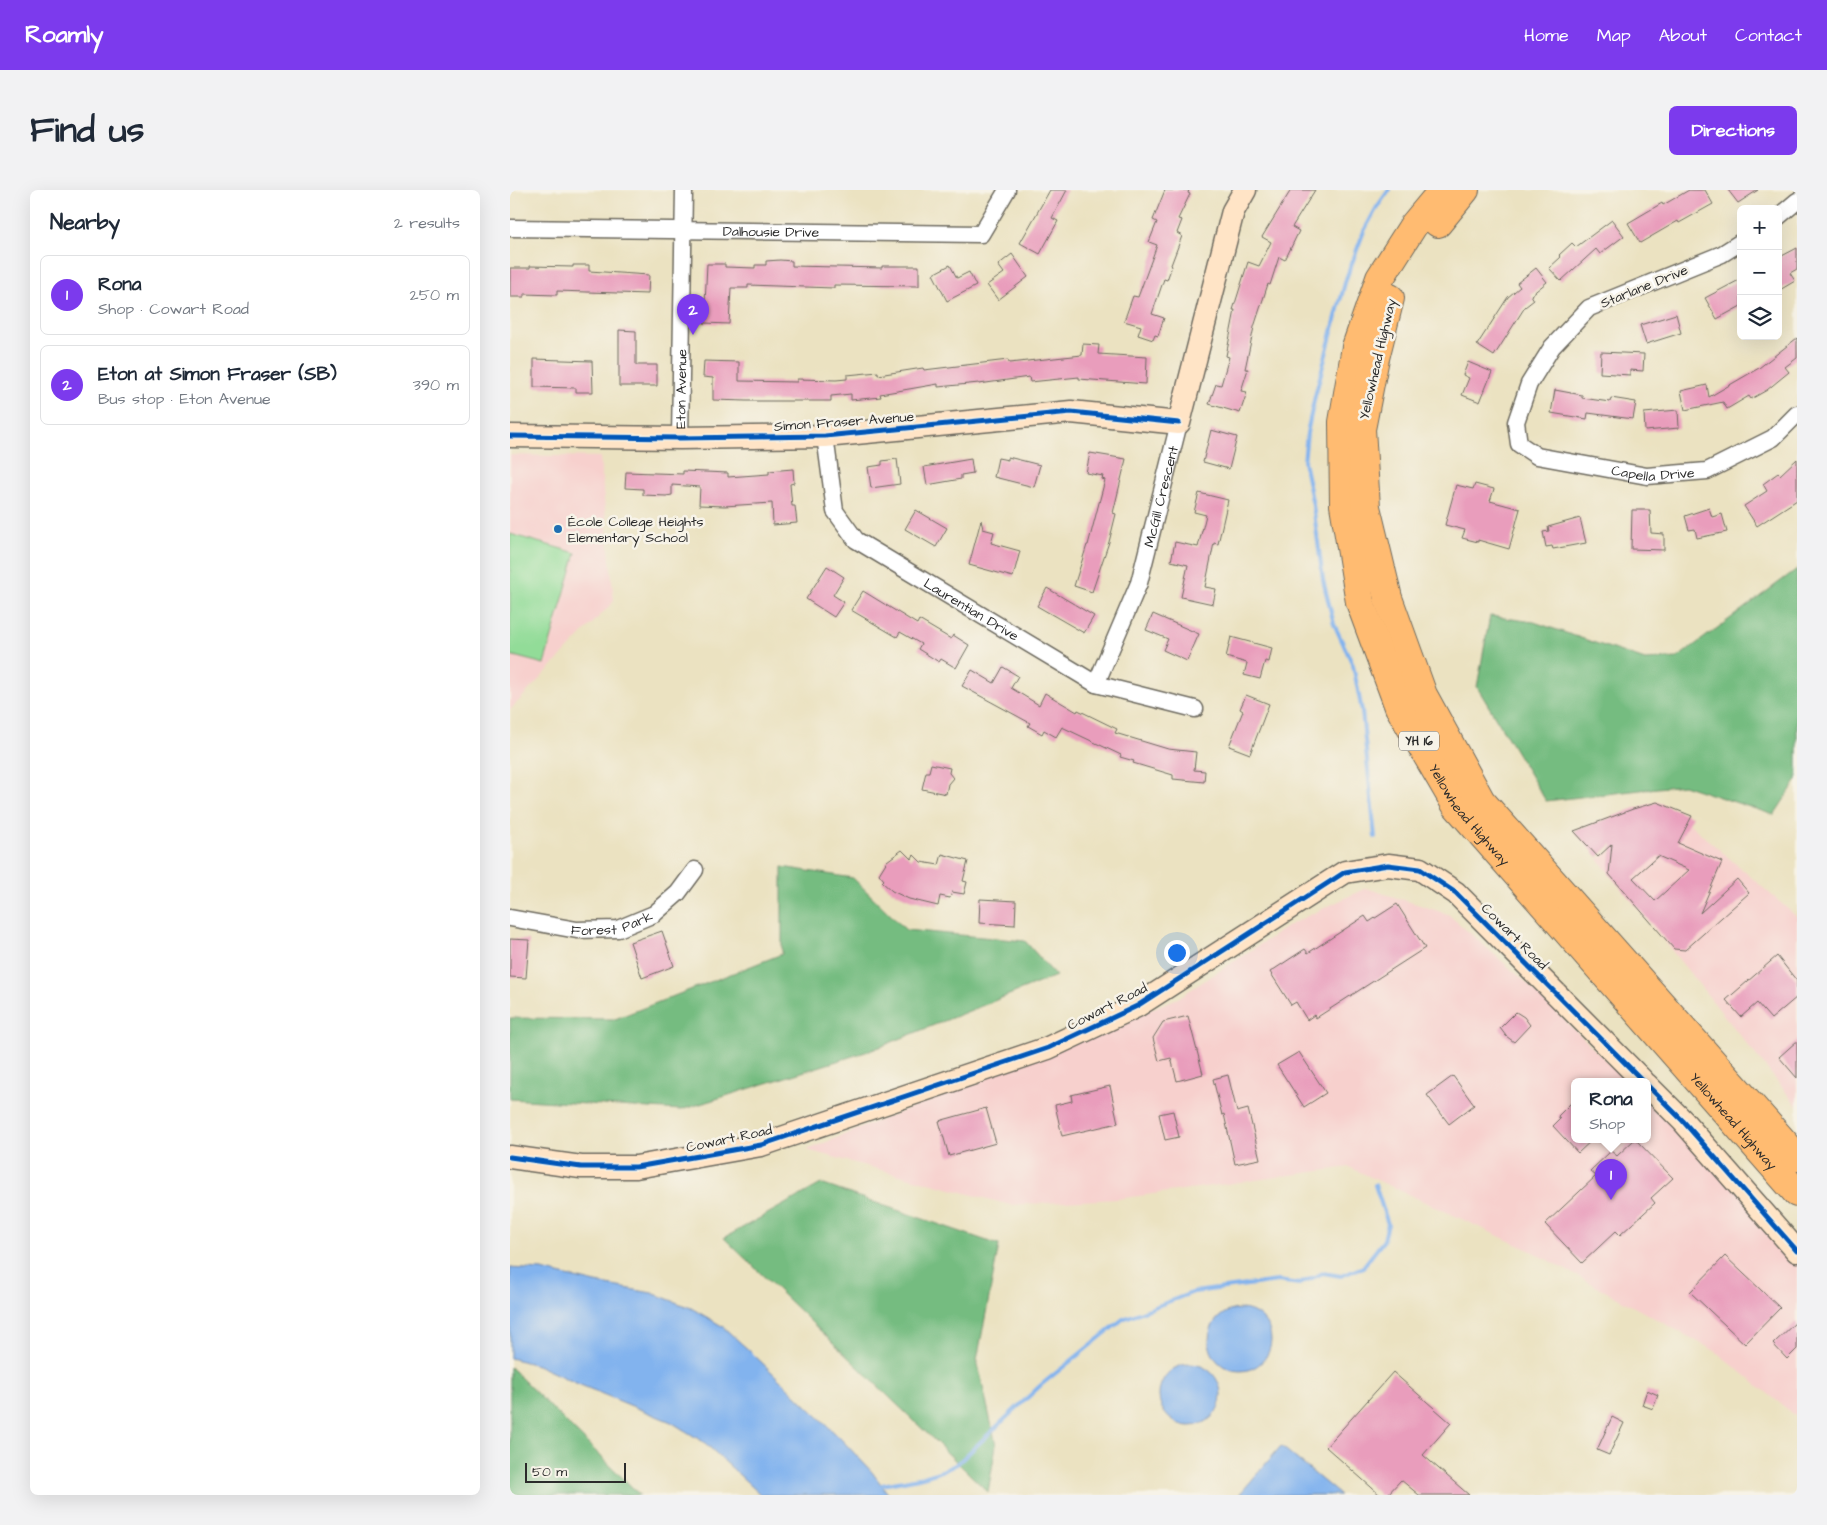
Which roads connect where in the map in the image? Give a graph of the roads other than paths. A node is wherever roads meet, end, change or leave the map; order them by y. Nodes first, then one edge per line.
1 (684, 190) edge
2 (1007, 190) edge
3 (1245, 190) edge
4 (1443, 190) edge
5 (1465, 190) edge
6 (1797, 201) edge
7 (1782, 214) edge
8 (510, 228) edge
9 (683, 230) junction
10 (1737, 245) edge
11 (1797, 414) edge
12 (1516, 422) joint
13 (1179, 423) junction
14 (510, 436) edge
15 (825, 436) junction
16 (680, 438) junction
17 (1096, 684) junction
18 (1195, 709) dead end
19 (695, 870) dead end
20 (510, 918) edge
21 (1641, 1078) edge
22 (1651, 1089) edge
23 (510, 1157) edge
24 (1797, 1157) edge
25 (1797, 1193) edge
26 (1797, 1251) edge

1 - 9 street, Eton Avenue
2 - 9 street, Dalhousie Drive
3 - 13 street, McGill Crescent
4 - 25 highway, Yellowhead Highway / YH 16
5 - 24 highway, Yellowhead Highway / YH 16
6 - 7 street
8 - 9 street, Dalhousie Drive
9 - 16 street, Eton Avenue
10 - 12 street, Starlane Drive
11 - 12 street, Capella Drive
13 - 15 street, Simon Fraser Avenue
13 - 17 street, McGill Crescent
14 - 16 street, Simon Fraser Avenue
15 - 16 street, Simon Fraser Avenue
15 - 17 street, Laurentian Drive
17 - 18 street, Laurentian Drive
19 - 20 street, Forest Park
21 - 23 street, Cowart Road
22 - 26 street

